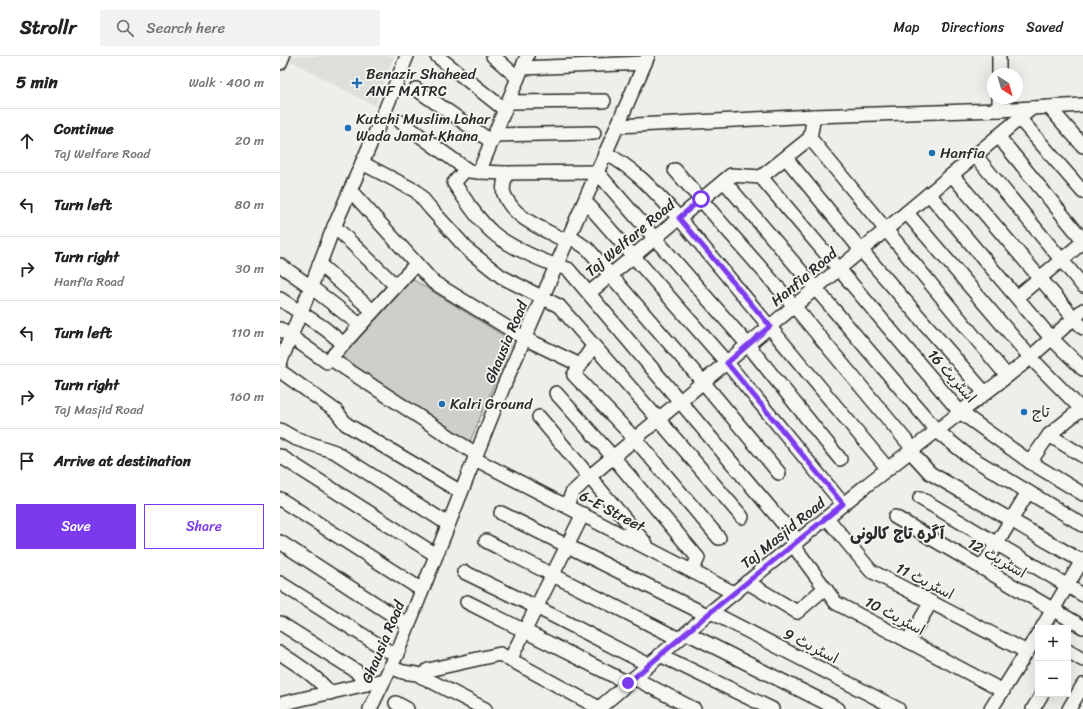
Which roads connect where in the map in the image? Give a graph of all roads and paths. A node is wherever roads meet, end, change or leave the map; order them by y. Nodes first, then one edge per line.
1 (283, 56) edge
2 (407, 56) edge
3 (437, 56) edge
4 (493, 56) edge
5 (999, 56) edge
6 (646, 60) edge
7 (280, 63) edge
8 (522, 67) edge
9 (999, 68) edge
10 (416, 89) dead end
11 (604, 101) dead end
12 (999, 104) edge
13 (1083, 105) edge
14 (506, 106) junction
15 (1049, 107) junction
16 (1032, 108) junction
17 (814, 116) junction
18 (1019, 118) junction
19 (400, 122) dead end
20 (617, 126) junction
21 (594, 134) dead end
22 (998, 136) junction
23 (810, 138) junction
24 (493, 139) junction
25 (1083, 146) edge
26 (605, 153) junction
27 (975, 156) junction
28 (786, 158) junction
29 (362, 163) junction
30 (466, 169) junction
31 (675, 170) dead end
32 (479, 172) junction
33 (597, 172) junction
34 (506, 173) junction
35 (952, 175) junction
36 (761, 177) junction
37 (724, 180) junction
38 (350, 190) junction
39 (1083, 192) edge
40 (929, 194) junction
41 (701, 199) junction
42 (585, 201) junction
43 (906, 213) junction
44 (679, 218) junction
45 (334, 226) junction
46 (885, 230) junction
47 (655, 238) junction
48 (568, 239) junction
49 (1083, 241) edge
50 (861, 250) junction
51 (634, 257) junction
52 (1062, 260) junction
53 (319, 264) junction
54 (416, 264) junction
55 (280, 265) edge
56 (556, 266) junction
57 (840, 269) junction
58 (611, 275) junction
59 (1040, 278) junction
60 (396, 286) junction
61 (1083, 286) edge
62 (312, 287) junction
63 (816, 288) junction
64 (589, 293) junction
65 (1017, 297) junction
66 (542, 298) junction
67 (280, 299) edge
68 (794, 306) junction
69 (373, 311) junction
70 (301, 313) junction
71 (1078, 314) edge
72 (360, 325) junction
73 (770, 326) junction
74 (1083, 328) edge
75 (280, 329) edge
76 (291, 336) junction
77 (524, 338) junction
78 (1051, 338) junction
79 (344, 344) junction
80 (748, 345) junction
81 (594, 346) junction
82 (1030, 357) junction
83 (331, 358) junction
84 (280, 363) edge
85 (727, 363) junction
86 (580, 365) junction
87 (1083, 369) edge
88 (1006, 376) junction
89 (703, 382) junction
90 (556, 393) dead end
91 (985, 393) junction
92 (681, 401) junction
93 (1082, 410) edge
94 (960, 412) junction
95 (539, 417) dead end
96 (659, 420) junction
97 (280, 430) edge
98 (937, 431) junction
99 (1049, 435) junction
100 (636, 439) junction
101 (912, 450) junction
102 (280, 456) edge
103 (1083, 456) edge
104 (475, 457) junction
105 (614, 458) junction
106 (840, 459) dead end
107 (1030, 462) junction
108 (888, 469) junction
109 (779, 473) dead end
110 (589, 477) junction
111 (461, 492) junction
112 (1028, 492) junction
113 (1083, 494) edge
114 (920, 498) dead end
115 (280, 499) edge
116 (843, 504) junction
117 (567, 505) junction
118 (501, 513) dead end
119 (582, 514) junction
120 (742, 517) dead end
121 (895, 517) dead end
122 (826, 518) junction
123 (1011, 520) junction
124 (448, 524) junction
125 (1083, 526) edge
126 (719, 538) dead end
127 (486, 541) dead end
128 (280, 542) edge
129 (795, 543) junction
130 (997, 544) junction
131 (566, 546) junction
132 (651, 550) junction
133 (436, 555) junction
134 (1083, 561) edge
135 (982, 568) junction
136 (692, 571) junction
137 (464, 572) dead end
138 (552, 574) junction
139 (747, 582) junction
140 (280, 583) edge
141 (1068, 586) junction
142 (825, 588) junction
143 (422, 590) junction
144 (734, 593) junction
145 (1083, 595) edge
146 (467, 602) dead end
147 (931, 602) junction
148 (536, 607) junction
149 (1054, 610) junction
150 (709, 614) junction
151 (280, 623) edge
152 (408, 625) junction
153 (1044, 625) edge
154 (1083, 627) edge
155 (524, 631) junction
156 (683, 636) junction
157 (1035, 639) edge
158 (908, 641) junction
159 (1027, 652) junction
160 (280, 653) edge
161 (1071, 654) edge
162 (660, 655) junction
163 (396, 656) junction
164 (510, 660) junction
165 (1083, 660) edge
166 (649, 665) junction
167 (390, 668) junction
168 (422, 677) junction
169 (384, 680) junction
170 (631, 681) junction
171 (366, 684) junction
172 (1083, 686) edge
173 (1003, 691) junction
174 (330, 693) junction
175 (1040, 697) edge
176 (284, 704) edge
177 (370, 709) edge
178 (485, 709) edge
179 (598, 709) edge
180 (694, 709) edge
181 (772, 709) edge
182 (838, 709) edge
183 (898, 709) edge
184 (992, 709) edge
185 (1033, 709) edge
186 (1069, 709) edge

1 - 7 street
2 - 29 street
3 - 14 street
4 - 8 street
5 - 9 street
6 - 8 street
6 - 20 street, Ghausia Road
8 - 14 street
10 - 24 street
11 - 14 street
12 - 16 street
12 - 17 street
13 - 15 street
14 - 24 street
15 - 16 street
15 - 25 street
16 - 18 street, Hanfia Road
17 - 20 street
17 - 23 street
18 - 22 street, Hanfia Road
18 - 39 street
19 - 30 street
20 - 26 street, Ghausia Road
21 - 24 street
22 - 27 street, Hanfia Road
22 - 49 street
23 - 28 street
23 - 46 street
24 - 32 street
26 - 33 street, Ghausia Road
26 - 44 street
27 - 35 street, Hanfia Road
27 - 52 street
28 - 36 street
28 - 50 street
29 - 38 street
29 - 66 street
30 - 32 street
30 - 56 street, اسٹریٹ 10
31 - 41 street
32 - 34 street
33 - 34 street
33 - 42 street, Ghausia Road
33 - 47 street
34 - 48 street
35 - 40 street, Hanfia Road
35 - 59 street
36 - 37 street, Taj Welfare Road
36 - 57 street, اسٹریٹ 16
37 - 41 street, Taj Welfare Road
37 - 63 street
38 - 45 street
38 - 54 street
40 - 43 street, Hanfia Road
40 - 65 street
41 - 44 street, Taj Welfare Road
41 - 68 street
42 - 48 street, Ghausia Road
42 - 51 street
43 - 46 street, Hanfia Road
43 - 82 street
44 - 47 street, Taj Welfare Road
44 - 73 street
45 - 53 street
45 - 60 street
46 - 50 street, Hanfia Road
46 - 88 street
47 - 51 street, Taj Welfare Road
47 - 80 street
48 - 56 street, Ghausia Road
48 - 58 street
49 - 52 street
50 - 57 street, Hanfia Road
50 - 91 street
51 - 58 street, Taj Welfare Road
51 - 85 street
52 - 59 street
52 - 61 street
53 - 62 street
53 - 69 street
54 - 60 street
54 - 77 street
55 - 62 street
56 - 64 street, اسٹریٹ 10
56 - 66 street, Ghausia Road
57 - 63 street, Hanfia Road
57 - 94 street, اسٹریٹ 16
58 - 64 street, Taj Welfare Road
58 - 89 street
59 - 65 street
59 - 71 street
60 - 69 street
62 - 70 street
62 - 72 street
63 - 68 street, Hanfia Road
63 - 98 street
64 - 92 street, اسٹریٹ 10
65 - 78 street
66 - 77 street, Ghausia Road
66 - 81 street
67 - 70 street
68 - 73 street, Hanfia Road
68 - 101 street
69 - 72 street
70 - 76 street
70 - 79 street
71 - 74 street
71 - 78 street, Taj Masjid Road
72 - 79 street
73 - 80 street, Hanfia Road
73 - 108 street
75 - 76 street
76 - 83 street, 6-E Street
76 - 84 street
77 - 86 street
77 - 104 street, Ghausia Road
78 - 82 street, Taj Masjid Road
78 - 87 street
79 - 83 street
80 - 85 street, Hanfia Road
80 - 106 street
81 - 86 street
81 - 96 street
82 - 88 street, Taj Masjid Road
82 - 93 street
83 - 104 street, 6-E Street
84 - 111 street
85 - 89 street, Hanfia Road
85 - 116 street
86 - 100 street
88 - 91 street, Taj Masjid Road
89 - 92 street, Hanfia Road
89 - 109 street
90 - 105 street
91 - 94 street, Taj Masjid Road
92 - 96 street, Hanfia Road
92 - 129 street, اسٹریٹ 10
93 - 99 street
94 - 98 street, Taj Masjid Road
94 - 107 street, اسٹریٹ 16
95 - 110 street
96 - 100 street, Hanfia Road
96 - 120 street
97 - 124 street
98 - 101 street, Taj Masjid Road
98 - 112 street
99 - 103 street
99 - 107 street
100 - 105 street, Hanfia Road
100 - 126 street
101 - 108 street, Taj Masjid Road
101 - 123 street
102 - 133 street
104 - 111 street, Ghausia Road
104 - 117 street, 6-E Street
105 - 110 street, Hanfia Road
105 - 136 street
107 - 113 street, اسٹریٹ 16
108 - 116 street, Taj Masjid Road
110 - 117 street, Hanfia Road
110 - 132 street
111 - 124 street, Ghausia Road
112 - 123 street
112 - 125 street
114 - 130 street
115 - 143 street
116 - 122 street, Taj Masjid Road
117 - 119 street, 6-E Street
118 - 131 street, اسٹریٹ 9
119 - 131 street
119 - 132 street, 6-E Street
121 - 135 street, اسٹریٹ 12
122 - 129 street, Taj Masjid Road
122 - 147 street, اسٹریٹ 11
123 - 130 street
123 - 134 street
124 - 133 street, Ghausia Road
127 - 138 street
128 - 152 street
129 - 139 street, Taj Masjid Road
129 - 142 street, اسٹریٹ 10
130 - 135 street
130 - 141 street
131 - 138 street
131 - 150 street, اسٹریٹ 9
132 - 136 street, 6-E Street
133 - 143 street, Ghausia Road
134 - 141 street
135 - 149 street, اسٹریٹ 12
136 - 144 street, 6-E Street
137 - 148 street
138 - 148 street
138 - 156 street
139 - 142 street
139 - 144 street, Taj Masjid Road
140 - 163 street
141 - 145 street
141 - 149 street
142 - 158 street, اسٹریٹ 10
143 - 152 street, Ghausia Road
144 - 150 street, Taj Masjid Road
146 - 155 street
147 - 158 street
147 - 159 street, اسٹریٹ 11
148 - 155 street
148 - 166 street
149 - 153 street
149 - 154 street, اسٹریٹ 12
150 - 156 street, Taj Masjid Road
150 - 183 street, اسٹریٹ 9
151 - 171 street
152 - 163 street, Ghausia Road
155 - 164 street
155 - 170 street
156 - 162 street, Taj Masjid Road
156 - 182 street
157 - 159 street
158 - 173 street, اسٹریٹ 10
159 - 173 street
160 - 174 street
161 - 165 street
162 - 166 street, Taj Masjid Road
162 - 181 street
163 - 167 street, Ghausia Road
164 - 168 street
164 - 179 street
166 - 170 street, Taj Masjid Road
167 - 168 street
167 - 169 street, Ghausia Road
168 - 178 street
169 - 171 street
169 - 177 street, Ghausia Road
170 - 179 street, Taj Masjid Road
170 - 180 street
171 - 174 street
172 - 186 street
173 - 184 street
174 - 176 street
175 - 185 street

